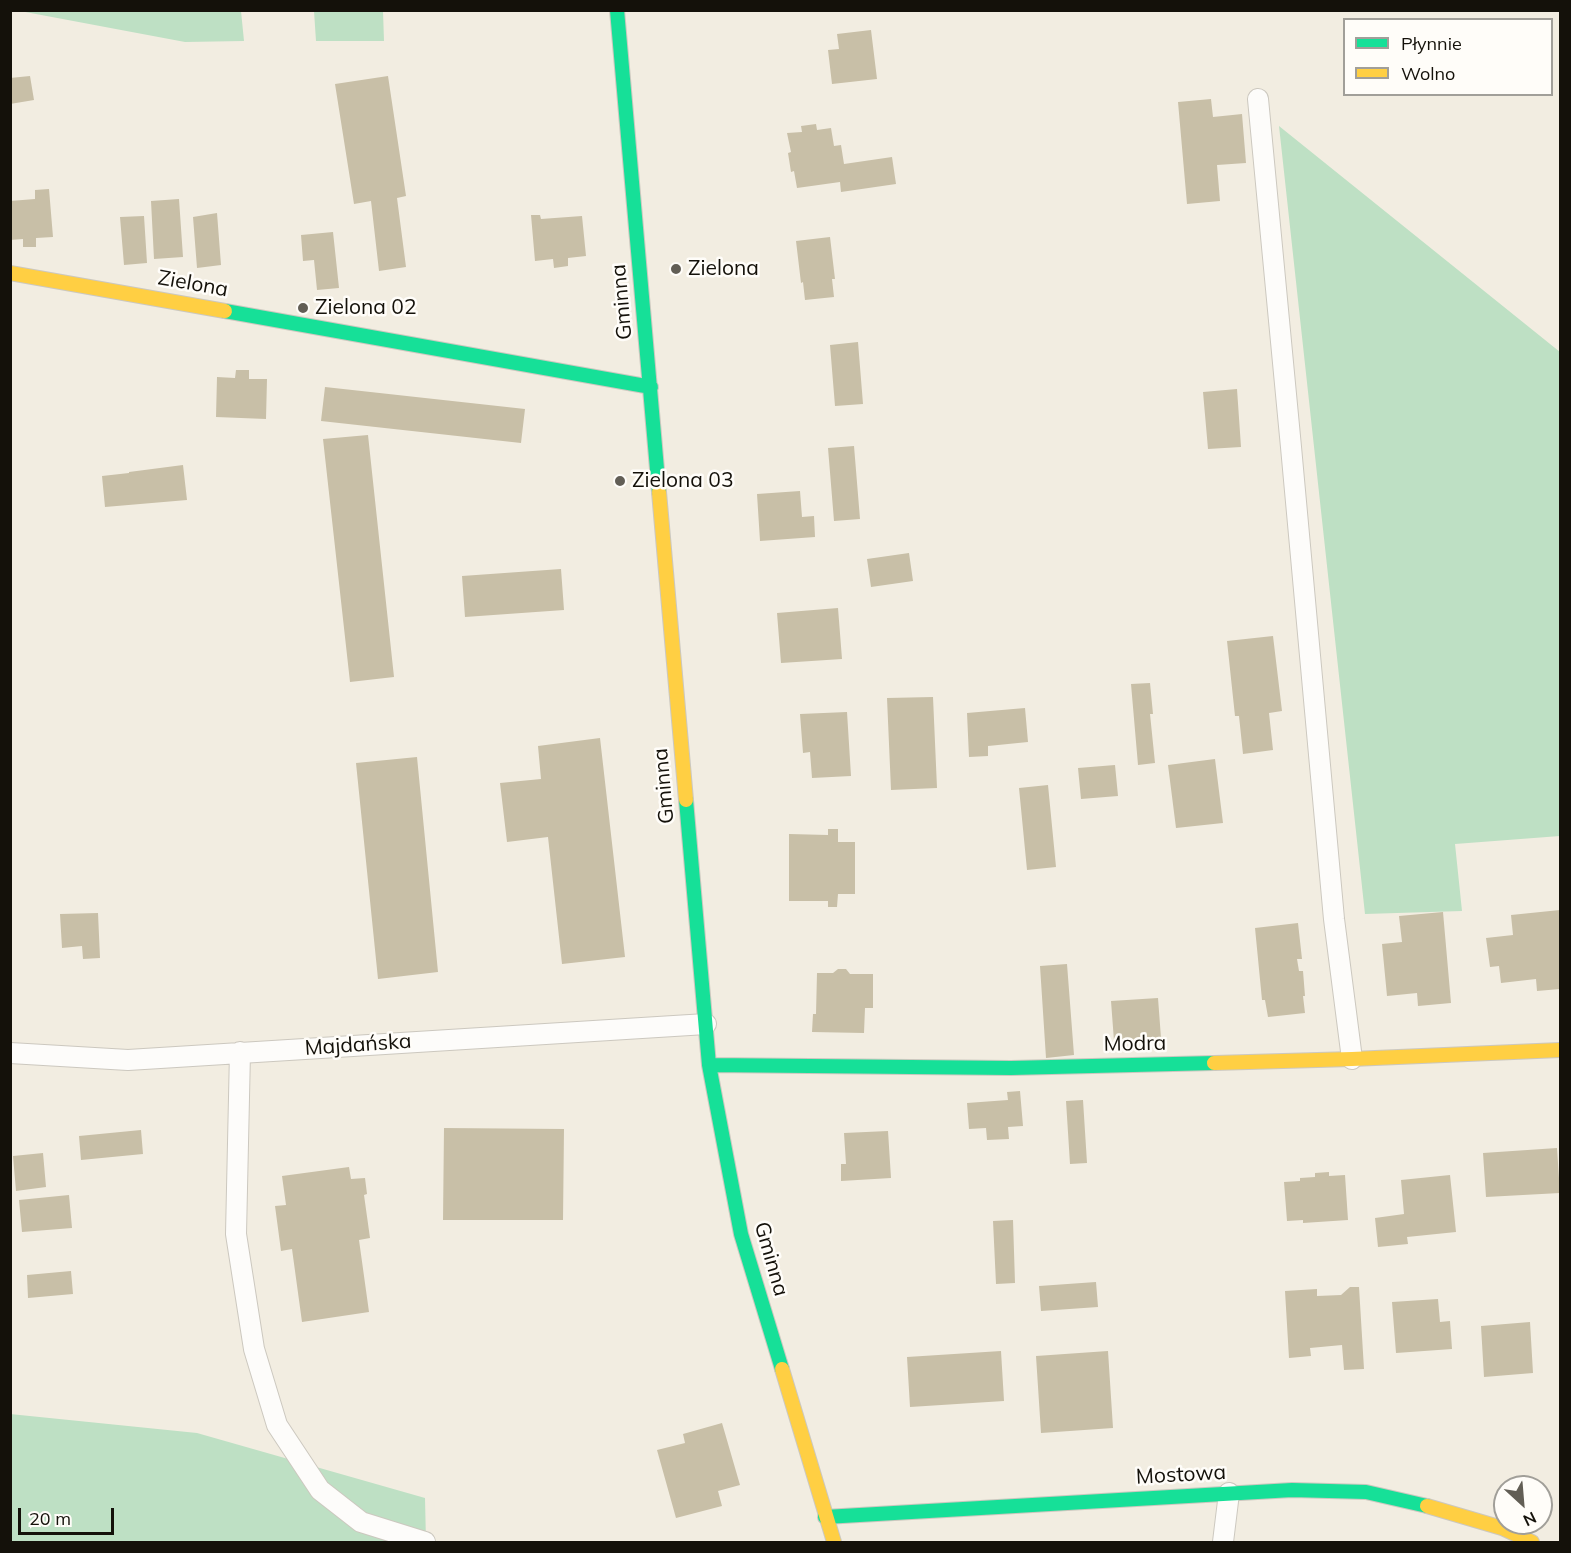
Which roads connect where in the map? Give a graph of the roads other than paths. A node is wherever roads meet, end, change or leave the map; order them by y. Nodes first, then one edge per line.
1 (617, 10) edge
2 (1258, 99) dead end
3 (10, 273) edge
4 (651, 387) junction
5 (706, 1024) junction
6 (1560, 1050) edge
7 (240, 1052) junction
8 (10, 1053) edge
9 (1352, 1059) junction
10 (709, 1065) junction
11 (1229, 1493) junction
12 (825, 1517) junction
13 (424, 1542) edge
14 (834, 1542) edge
15 (1223, 1542) edge
16 (1532, 1542) edge

1 - 4 street, Gminna
2 - 9 lane
3 - 4 street, Zielona
4 - 5 street, Gminna
5 - 7 lane, Majdańska
5 - 10 street, Gminna
6 - 9 street, Modra
7 - 8 lane, Majdańska
7 - 13 lane
9 - 10 street, Modra
10 - 12 street, Gminna
11 - 12 street, Mostowa
11 - 15 lane
11 - 16 street, Mostowa
12 - 14 street, Gminna

